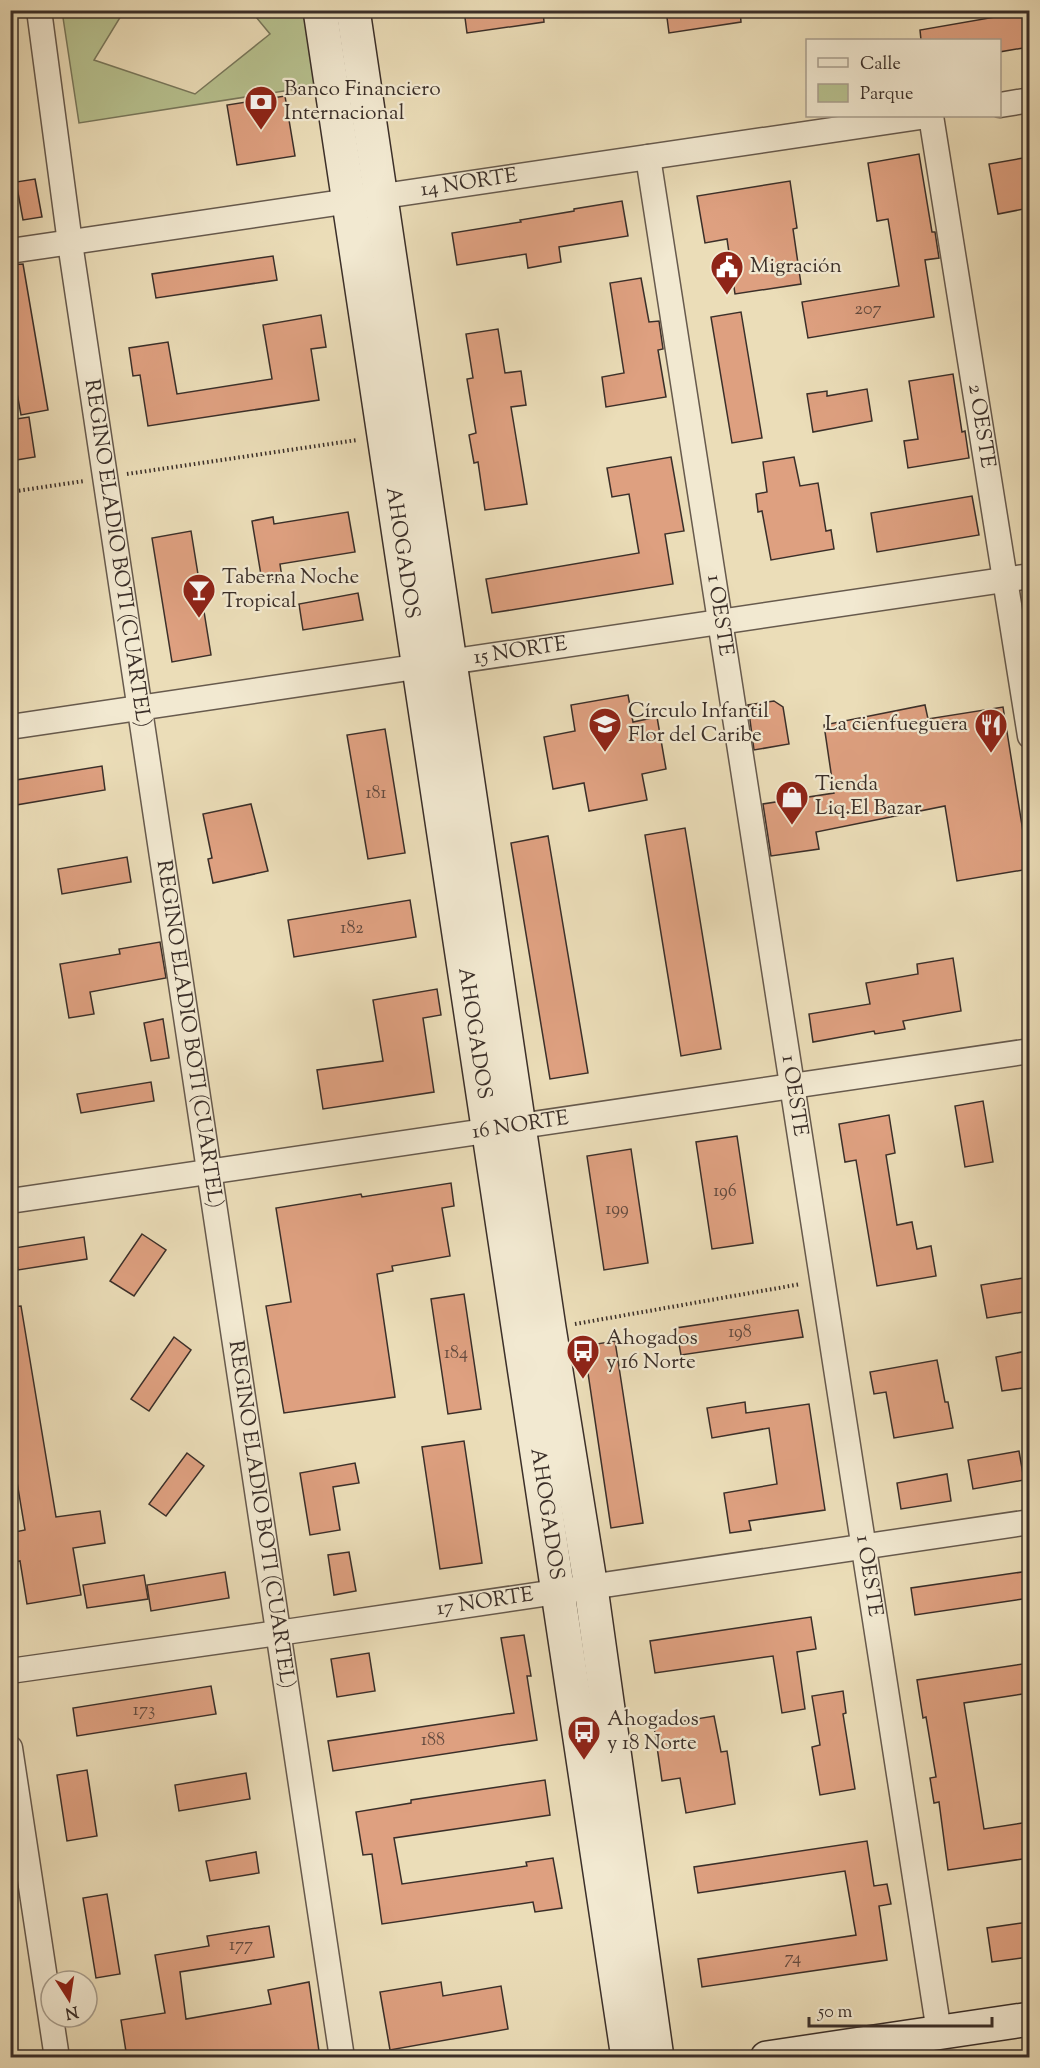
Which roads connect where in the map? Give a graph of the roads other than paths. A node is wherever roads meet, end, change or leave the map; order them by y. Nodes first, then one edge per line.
1 (39, 10) edge
2 (320, 10) edge
3 (353, 10) edge
4 (1029, 100) edge
5 (1001, 105) edge
6 (922, 117) edge
7 (929, 117) edge
8 (648, 157) junction
9 (381, 197) junction
10 (349, 202) junction
11 (70, 243) junction
12 (10, 251) edge
13 (1029, 576) edge
14 (1005, 580) junction
15 (721, 622) junction
16 (436, 665) junction
17 (140, 709) junction
18 (10, 727) edge
19 (1029, 736) edge
20 (1029, 1051) edge
21 (792, 1086) junction
22 (505, 1127) junction
23 (208, 1170) junction
24 (10, 1201) edge
25 (1029, 1522) edge
26 (864, 1547) junction
27 (591, 1588) junction
28 (559, 1592) junction
29 (278, 1633) junction
30 (10, 1671) edge
31 (10, 1748) edge
32 (1029, 2019) edge
33 (939, 2032) junction
34 (57, 2058) edge
35 (342, 2058) edge
36 (628, 2058) edge
37 (657, 2058) edge
38 (767, 2058) edge

1 - 11 street, REGINO ELADIO BOTI (CUARTEL)
2 - 10 main road, AHOGADOS
3 - 9 main road, AHOGADOS
4 - 5 street
6 - 8 street, 14 NORTE
7 - 14 street, 2 OESTE
8 - 9 street, 14 NORTE
8 - 15 street, 1 OESTE
9 - 10 street, 14 NORTE
9 - 16 main road, AHOGADOS
10 - 11 street, 14 NORTE
10 - 16 main road, AHOGADOS
11 - 12 street, 14 NORTE
11 - 17 street, REGINO ELADIO BOTI (CUARTEL)
13 - 14 street, 15 NORTE
14 - 15 street, 15 NORTE
14 - 19 street, 2 OESTE
15 - 16 street, 15 NORTE
15 - 21 street, 1 OESTE
16 - 17 street, 15 NORTE
16 - 22 main road, AHOGADOS
17 - 18 street, 15 NORTE
17 - 23 street, REGINO ELADIO BOTI (CUARTEL)
20 - 21 street, 16 NORTE
21 - 22 street, 16 NORTE
21 - 26 street, 1 OESTE
22 - 23 street, 16 NORTE
22 - 27 main road, AHOGADOS
22 - 28 main road, AHOGADOS
23 - 24 street, 16 NORTE
23 - 29 street, REGINO ELADIO BOTI (CUARTEL)
25 - 26 street, 17 NORTE
26 - 27 street, 17 NORTE
26 - 33 street, 1 OESTE
27 - 28 street, 17 NORTE
27 - 37 main road, AHOGADOS
28 - 29 street, 17 NORTE
28 - 36 main road, AHOGADOS
29 - 30 street, 17 NORTE
29 - 35 street, REGINO ELADIO BOTI (CUARTEL)
31 - 34 street
32 - 33 main road
33 - 38 main road

